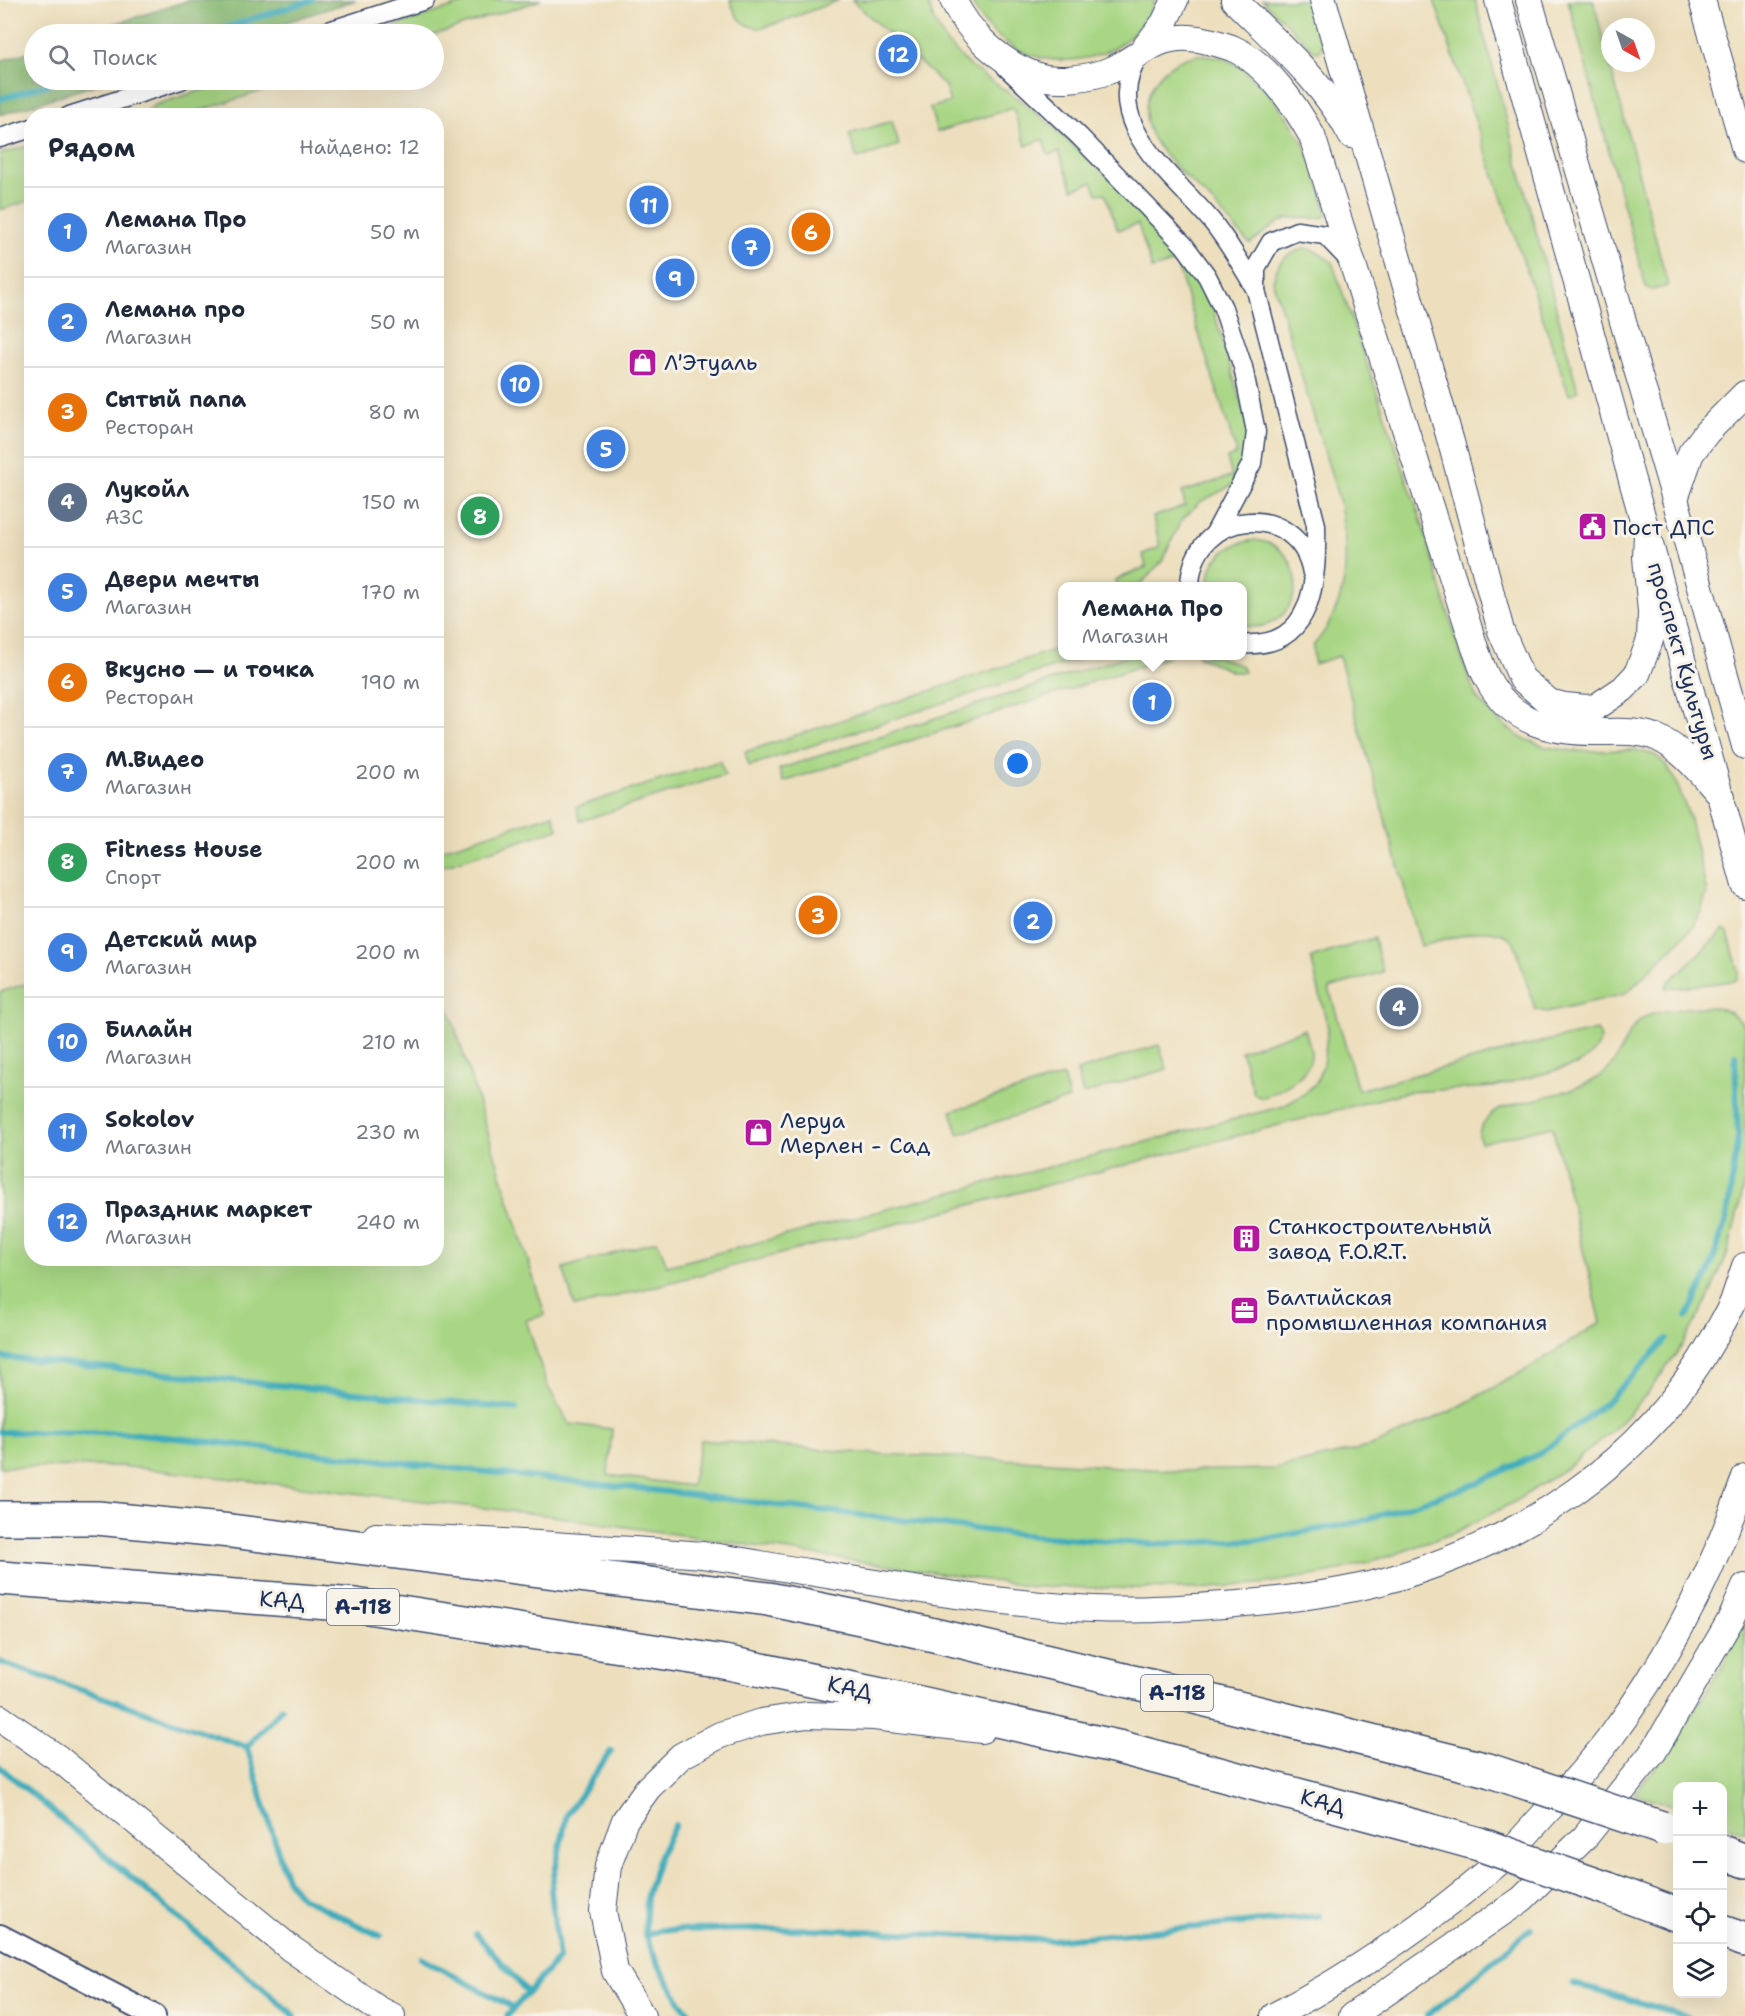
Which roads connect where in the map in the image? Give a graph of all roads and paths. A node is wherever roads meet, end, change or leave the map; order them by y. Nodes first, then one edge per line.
1 (425, 0) edge
2 (953, 0) edge
3 (1175, 0) edge
4 (1234, 0) edge
5 (1323, 0) edge
6 (1498, 0) edge
7 (1529, 0) edge
8 (1702, 0) edge
9 (350, 24) edge
10 (977, 38) junction
11 (1141, 52) junction
12 (150, 90) edge
13 (94, 108) edge
14 (24, 130) edge
15 (0, 138) edge
16 (1745, 150) edge
17 (1374, 181) junction
18 (1352, 264) junction
19 (1256, 290) junction
20 (1745, 394) edge
21 (1675, 499) junction
22 (1215, 533) junction
23 (1647, 534) junction
24 (1191, 582) edge
25 (1312, 593) junction
26 (1247, 644) edge
27 (1745, 746) edge
28 (1722, 797) junction
29 (1745, 885) edge
30 (1745, 1266) edge
31 (1745, 1476) edge
32 (0, 1518) edge
33 (231, 1531) junction
34 (0, 1578) edge
35 (1745, 1587) edge
36 (0, 1718) edge
37 (1118, 1748) junction
38 (1670, 1831) edge
39 (1727, 1854) edge
40 (1745, 1861) edge
41 (1673, 1913) edge
42 (1727, 1934) edge
43 (0, 1936) edge
44 (1745, 1940) edge
45 (154, 2016) edge
46 (392, 2016) edge
47 (642, 2016) edge
48 (1274, 2016) edge
49 (1352, 2016) edge

1 - 9 street
2 - 10 main road
3 - 11 main road
4 - 17 main road
5 - 17 main road
6 - 23 main road, проспект Культуры
7 - 21 main road, проспект Культуры
8 - 16 main road
10 - 11 main road
10 - 22 street
11 - 18 main road
11 - 19 street
12 - 13 street
14 - 15 street
17 - 23 main road
18 - 19 street
18 - 28 main road
19 - 25 street
20 - 21 main road
21 - 27 main road, проспект Культуры
22 - 24 street
22 - 25 street
23 - 28 main road, проспект Культуры
25 - 26 street
28 - 29 main road, проспект Культуры
30 - 33 main road
31 - 48 main road
32 - 33 highway, А-118
33 - 38 highway, А-118, bridge
34 - 37 highway, КАД / А-118
35 - 49 main road
36 - 46 main road
37 - 41 highway, КАД / А-118, bridge
37 - 47 main road
39 - 40 highway
42 - 44 highway
43 - 45 street

